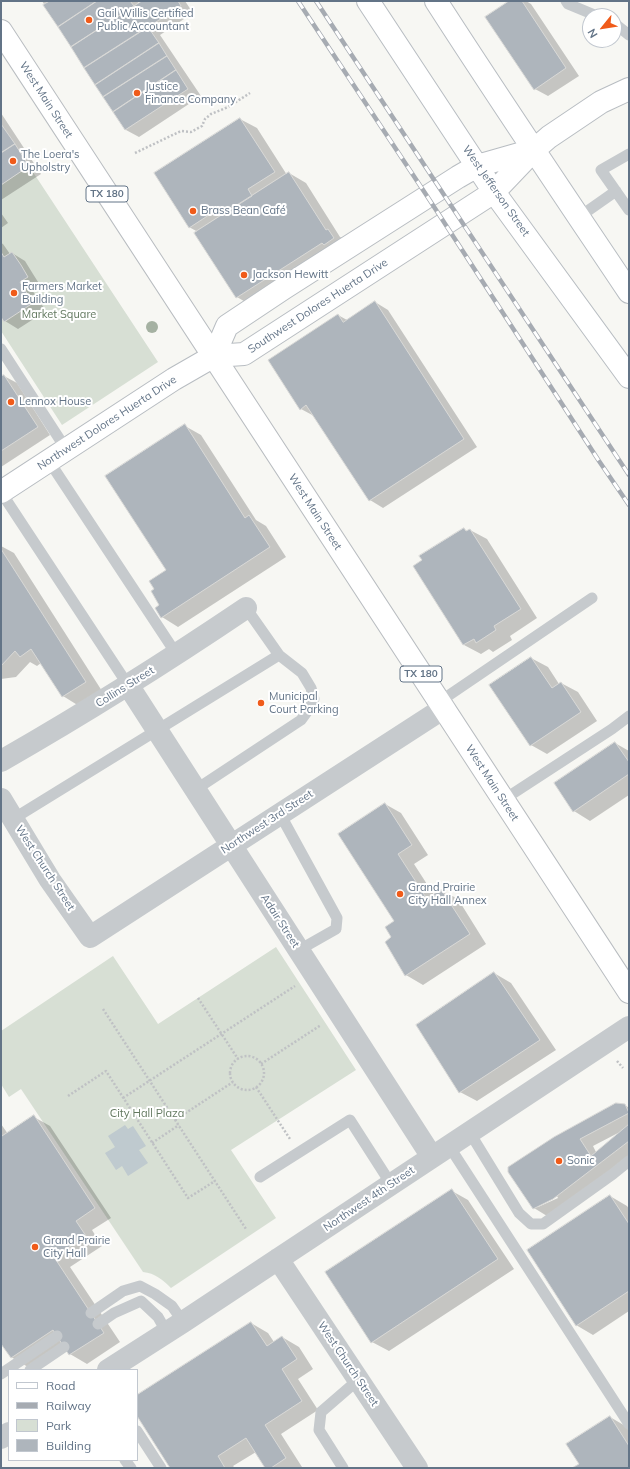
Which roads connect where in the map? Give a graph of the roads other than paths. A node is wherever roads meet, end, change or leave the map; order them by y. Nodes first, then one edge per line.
1 (368, 1) edge
2 (436, 1) edge
3 (566, 1) edge
4 (582, 10) edge
5 (1, 31) edge
6 (629, 89) edge
7 (534, 150) junction
8 (629, 154) edge
9 (477, 166) junction
10 (616, 191) junction
11 (494, 192) junction
12 (629, 210) edge
13 (579, 217) junction
14 (626, 281) edge
15 (1, 349) edge
16 (214, 356) junction
17 (629, 377) edge
18 (57, 455) junction
19 (1, 492) edge
20 (592, 598) dead end
21 (246, 608) joint
22 (177, 655) junction
23 (279, 655) junction
24 (128, 685) junction
25 (442, 705) junction
26 (629, 716) edge
27 (157, 729) junction
28 (1, 761) edge
29 (195, 790) junction
30 (1, 800) edge
31 (503, 800) junction
32 (280, 814) junction
33 (13, 819) junction
34 (231, 845) junction
35 (90, 937) joint
36 (299, 950) junction
37 (629, 992) edge
38 (629, 1027) edge
39 (470, 1133) junction
40 (440, 1152) junction
41 (629, 1161) edge
42 (260, 1177) dead end
43 (391, 1184) junction
44 (278, 1259) junction
45 (91, 1313) dead end
46 (98, 1324) dead end
47 (175, 1327) junction
48 (57, 1336) dead end
49 (64, 1347) dead end
50 (8, 1369) edge
51 (31, 1369) edge
52 (110, 1369) edge
53 (358, 1380) junction
54 (629, 1424) edge
55 (138, 1433) edge
56 (161, 1468) edge
57 (343, 1468) edge
58 (417, 1468) edge

1 - 9 main road, West Jefferson Street
2 - 7 main road
3 - 4 lane
5 - 16 main road, West Main Street / TX 180
6 - 7 main road, Southwest Dolores Huerta Drive
7 - 9 main road, Southwest Dolores Huerta Drive
7 - 11 main road, Southwest Dolores Huerta Drive
7 - 13 main road
8 - 10 lane
9 - 11 main road, West Jefferson Street
9 - 16 main road, Southwest Dolores Huerta Drive
10 - 12 lane
10 - 13 lane
11 - 16 main road, Southwest Dolores Huerta Drive
11 - 17 main road, West Jefferson Street
13 - 14 main road
15 - 18 lane
16 - 18 main road, Northwest Dolores Huerta Drive
16 - 25 main road, West Main Street / TX 180
18 - 19 main road, Northwest Dolores Huerta Drive
18 - 22 lane
19 - 24 lane
20 - 25 lane
21 - 22 street, Collins Street
21 - 23 lane
22 - 24 street, Collins Street
23 - 27 lane
23 - 29 lane
24 - 27 street, Adair Street
24 - 28 street, Collins Street
25 - 31 main road, West Main Street / TX 180
25 - 32 street, Northwest 3rd Street
26 - 31 lane
27 - 29 street, Adair Street
27 - 33 lane
29 - 34 street, Adair Street
30 - 33 street, West Church Street
31 - 37 main road, West Main Street / TX 180
32 - 34 street, Northwest 3rd Street
32 - 36 lane
33 - 35 street, West Church Street
34 - 35 street, Northwest 3rd Street
34 - 36 street, Adair Street
36 - 40 street, Adair Street
38 - 39 street, Northwest 4th Street
39 - 40 street, Northwest 4th Street
39 - 41 lane
40 - 43 street, Northwest 4th Street
40 - 54 lane
42 - 43 lane
43 - 44 street, Northwest 4th Street
44 - 47 street, Northwest 4th Street
44 - 53 street, West Church Street
45 - 47 lane
46 - 47 lane
47 - 52 street, Northwest 4th Street
48 - 50 lane
49 - 51 lane
53 - 57 lane
53 - 58 street, West Church Street
55 - 56 lane

